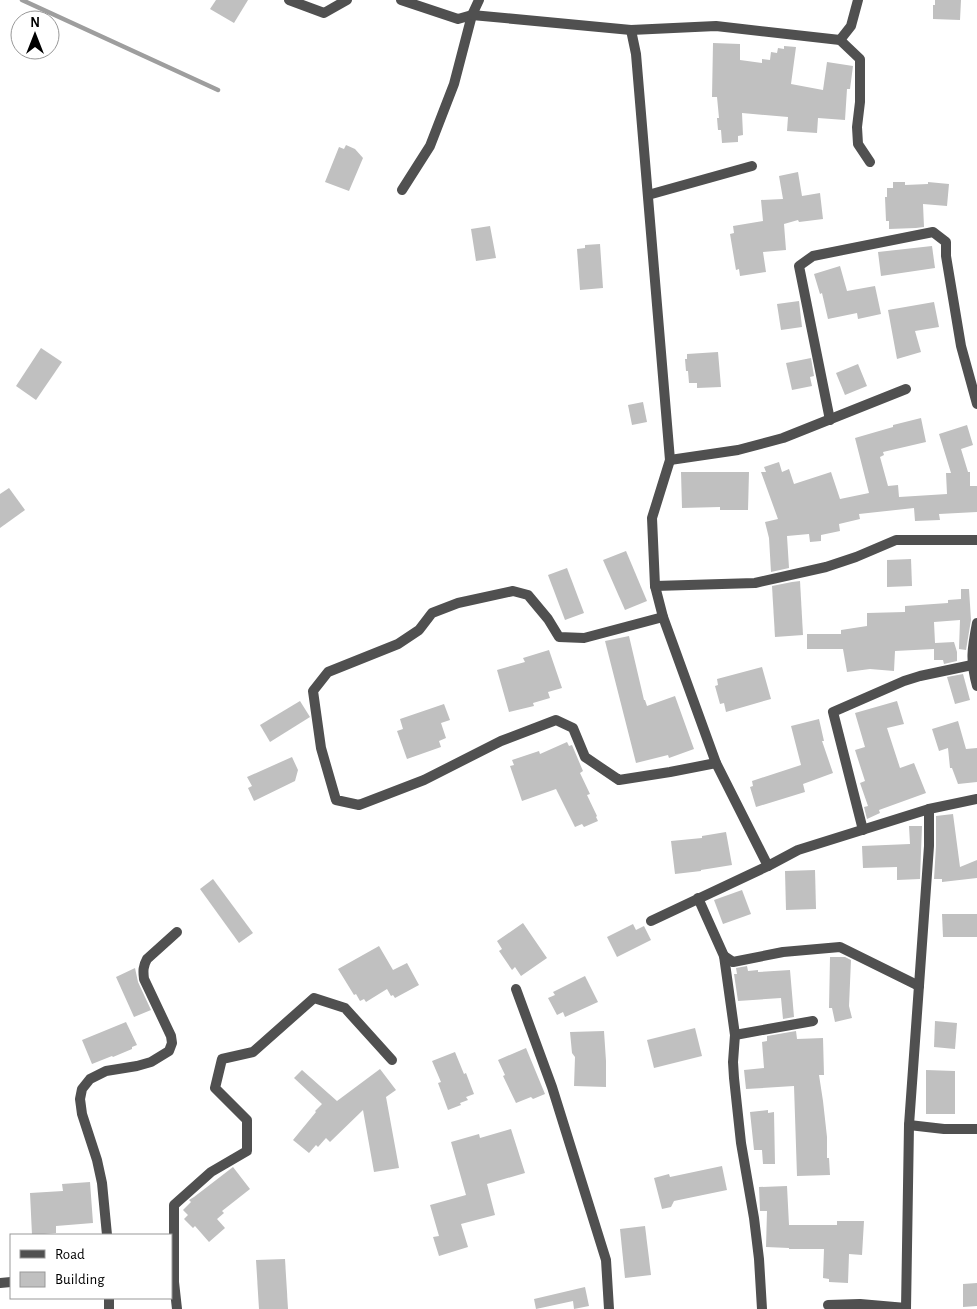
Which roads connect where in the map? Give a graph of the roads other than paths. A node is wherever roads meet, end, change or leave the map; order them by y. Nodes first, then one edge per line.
1 (289, 0) edge
2 (347, 0) edge
3 (401, 0) edge
4 (479, 0) edge
5 (858, 0) edge
6 (472, 15) junction
7 (631, 30) junction
8 (840, 40) junction
9 (870, 162) dead end
10 (752, 166) dead end
11 (402, 190) dead end
12 (648, 195) junction
13 (906, 389) dead end
14 (977, 404) edge
15 (830, 420) junction
16 (670, 460) junction
17 (977, 540) edge
18 (655, 586) junction
19 (663, 617) junction
20 (977, 623) edge
21 (972, 665) junction
22 (977, 686) edge
23 (716, 763) junction
24 (977, 799) edge
25 (928, 809) junction
26 (863, 830) junction
27 (768, 866) junction
28 (698, 898) junction
29 (651, 921) dead end
30 (177, 932) dead end
31 (724, 956) junction
32 (919, 986) junction
33 (516, 990) dead end
34 (812, 1021) dead end
35 (735, 1035) junction
36 (392, 1060) dead end
37 (909, 1125) junction
38 (977, 1129) edge
39 (107, 1234) edge
40 (828, 1305) dead end
41 (906, 1308) edge
42 (177, 1309) edge
43 (609, 1309) edge
44 (762, 1309) edge

1 - 2 street
3 - 6 street
4 - 6 street
5 - 8 street
6 - 7 street
6 - 11 street
7 - 8 street
7 - 12 street
8 - 9 street
10 - 12 street
12 - 16 street
13 - 15 street
14 - 15 street
15 - 16 street
16 - 18 street
17 - 18 street
18 - 19 street
19 - 23 street
19 - 23 street
20 - 21 street
21 - 22 street
21 - 26 street
23 - 27 street
24 - 25 street
25 - 26 street
25 - 32 street
26 - 27 street
27 - 28 street
28 - 29 street
28 - 31 street
30 - 39 street
31 - 32 street
31 - 35 street
32 - 37 street
33 - 43 street
34 - 35 street
35 - 44 street
36 - 42 street
37 - 38 street
37 - 41 street
40 - 41 street

